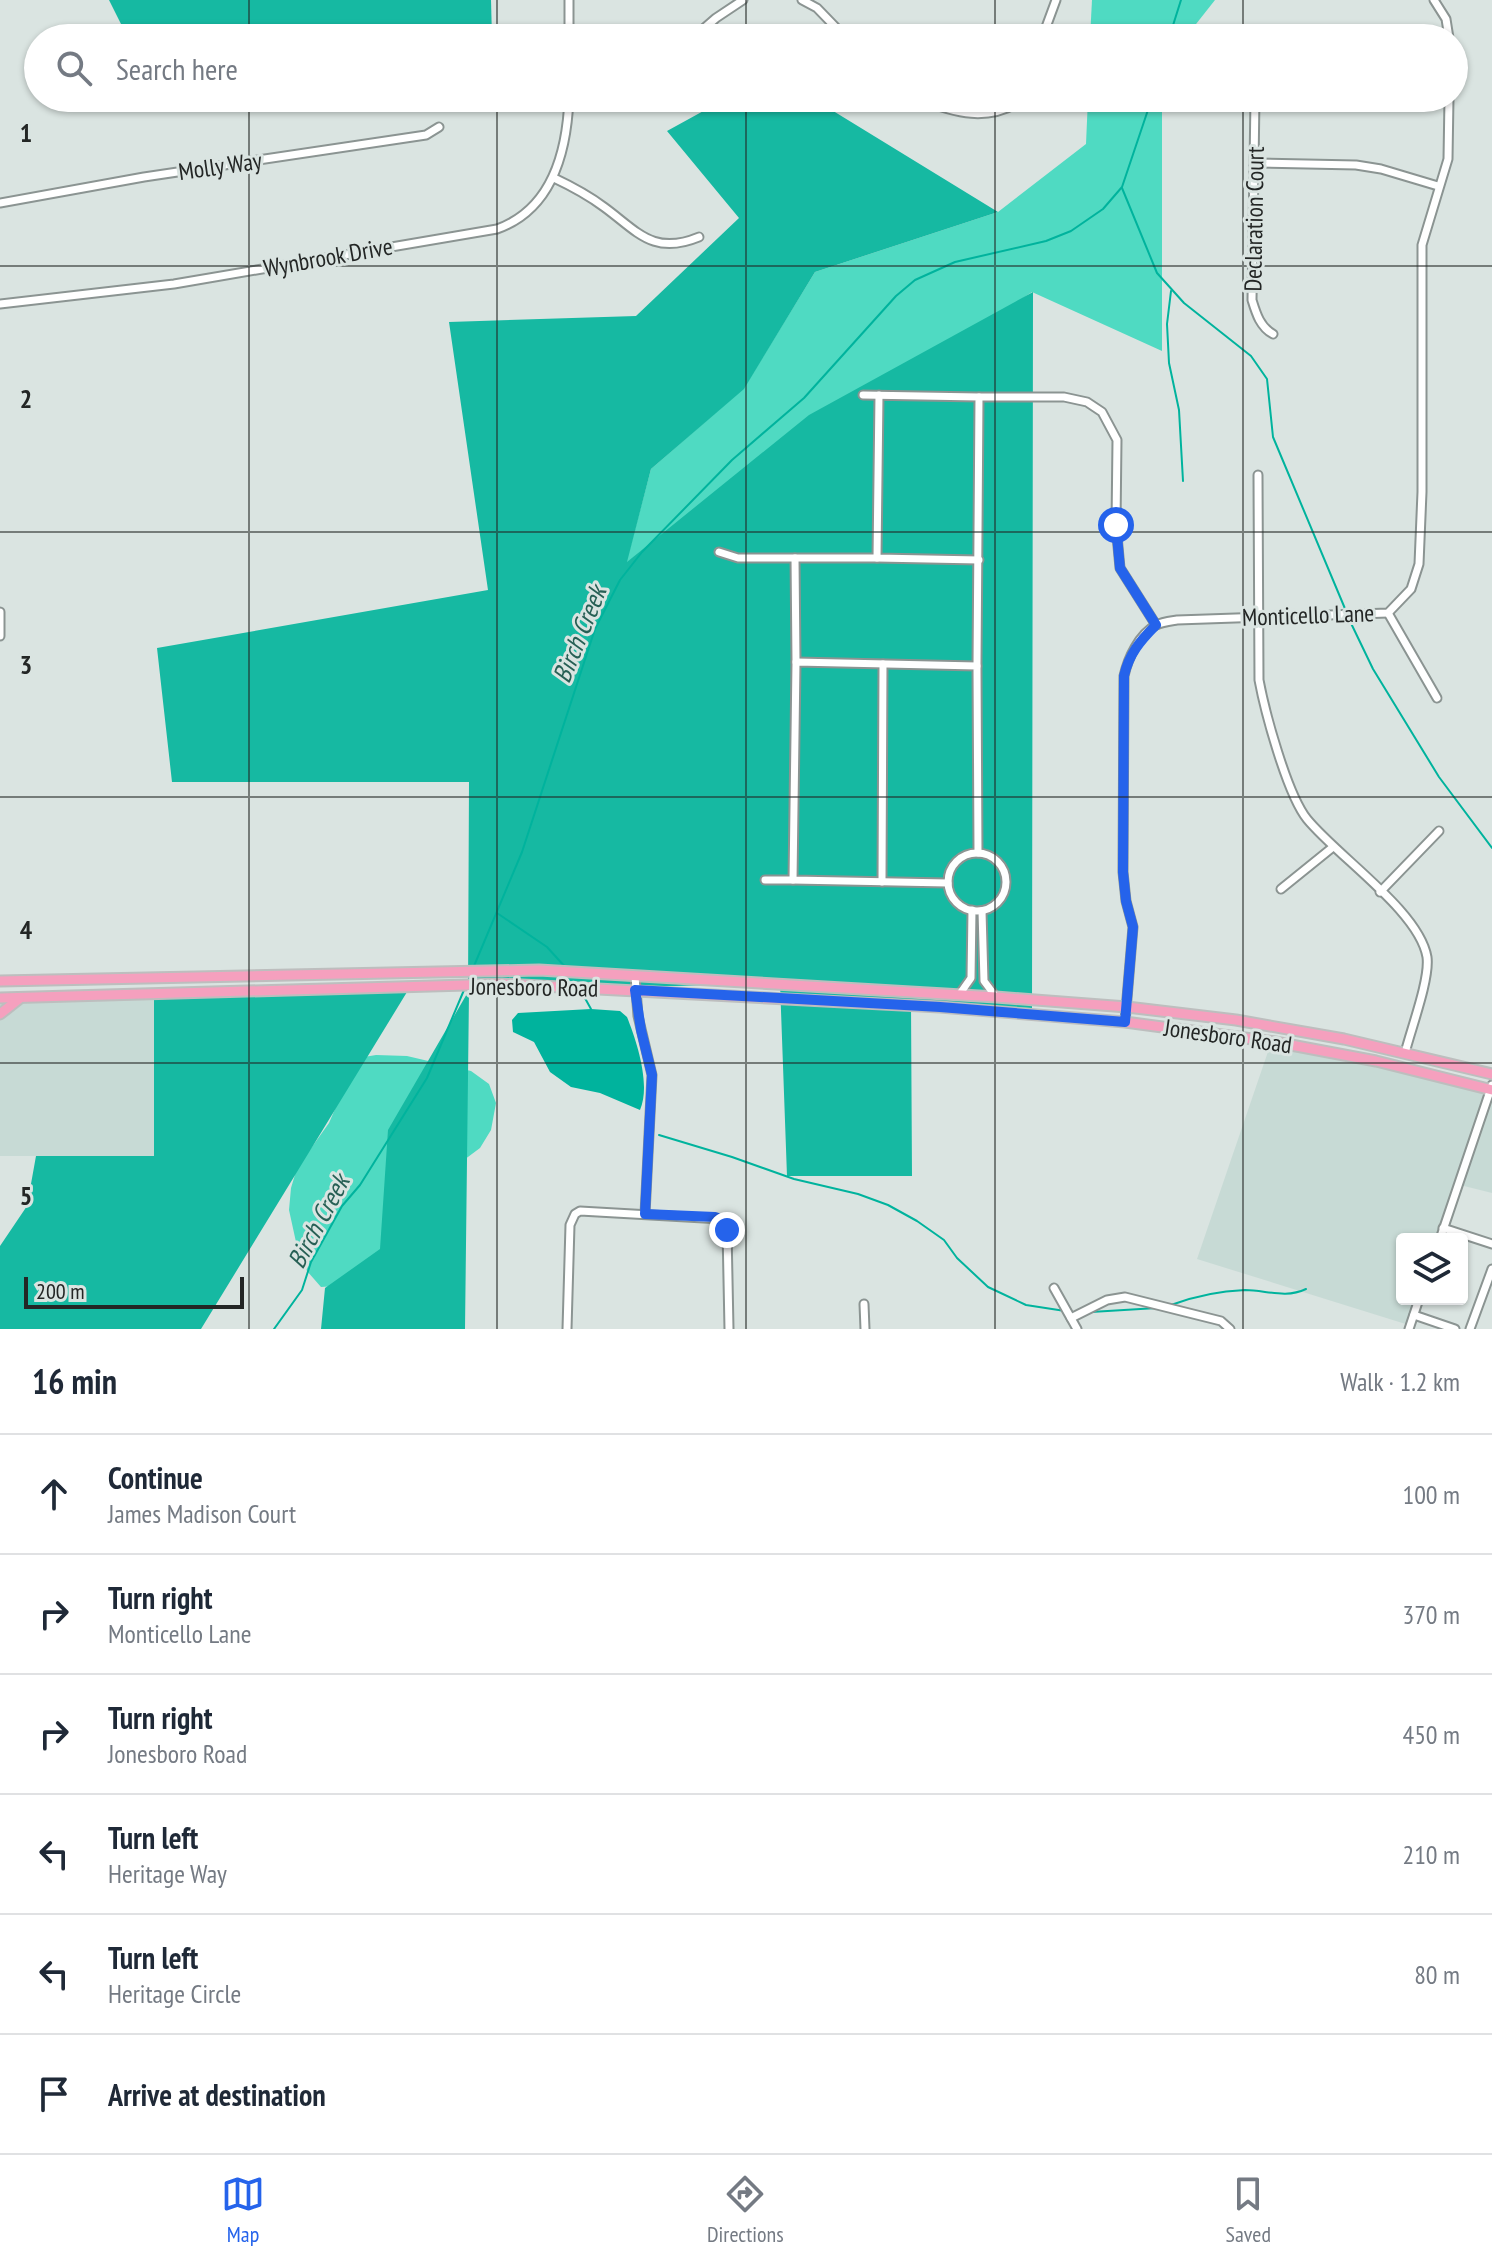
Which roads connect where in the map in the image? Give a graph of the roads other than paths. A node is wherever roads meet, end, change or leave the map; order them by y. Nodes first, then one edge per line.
1 (569, 0) edge
2 (743, 0) edge
3 (802, 0) edge
4 (1056, 0) edge
5 (1434, 0) edge
6 (569, 24) edge
7 (709, 24) edge
8 (832, 24) edge
9 (1047, 24) edge
10 (1447, 24) edge
11 (569, 112) edge
12 (958, 112) edge
13 (996, 112) edge
14 (1255, 112) edge
15 (1449, 112) edge
16 (439, 127) dead end
17 (1255, 163) junction
18 (554, 178) junction
19 (1438, 186) junction
20 (0, 203) edge
21 (699, 237) dead end
22 (0, 304) edge
23 (1273, 334) dead end
24 (863, 395) dead end
25 (879, 395) junction
26 (979, 397) junction
27 (1258, 475) dead end
28 (719, 552) dead end
29 (795, 558) junction
30 (877, 558) junction
31 (979, 560) junction
32 (0, 612) edge
33 (1388, 613) junction
34 (1259, 618) junction
35 (1156, 625) junction
36 (0, 636) edge
37 (796, 662) junction
38 (883, 664) junction
39 (977, 666) junction
40 (1437, 698) dead end
41 (1439, 831) dead end
42 (1333, 847) junction
43 (978, 853) junction
44 (765, 880) dead end
45 (793, 880) junction
46 (882, 882) junction
47 (948, 883) junction
48 (1281, 889) dead end
49 (1380, 892) junction
50 (972, 910) junction
51 (982, 911) junction
52 (635, 976) junction
53 (0, 981) edge
54 (635, 990) junction
55 (959, 995) junction
56 (23, 997) junction
57 (996, 997) junction
58 (0, 998) edge
59 (1127, 1007) junction
60 (0, 1014) edge
61 (1125, 1022) junction
62 (1405, 1053) junction
63 (1492, 1074) edge
64 (1491, 1088) edge
65 (645, 1214) junction
66 (1443, 1228) junction
67 (1442, 1233) edge
68 (1492, 1244) edge
69 (1492, 1269) edge
70 (1054, 1288) dead end
71 (864, 1304) dead end
72 (1417, 1305) edge
73 (1414, 1315) junction
74 (1071, 1318) junction
75 (567, 1329) edge
76 (729, 1329) edge
77 (865, 1329) edge
78 (1077, 1329) edge
79 (1230, 1329) edge
80 (1409, 1329) edge
81 (1455, 1329) edge
82 (1470, 1329) edge

1 - 6 street
2 - 7 street
3 - 8 street
4 - 9 street
5 - 10 street
11 - 18 street, Wynbrook Drive
12 - 13 street
14 - 17 street, Declaration Court
15 - 19 street, Monticello Lane
16 - 20 street, Molly Way
17 - 19 street
17 - 23 street, Declaration Court
18 - 21 street
18 - 22 street, Wynbrook Drive
19 - 33 street, Monticello Lane
24 - 25 street
25 - 26 street
25 - 30 street
26 - 31 street
26 - 35 street
27 - 34 street
28 - 29 street
29 - 30 street
29 - 37 street
30 - 31 street
31 - 39 street
32 - 36 street
33 - 34 street, Monticello Lane
33 - 40 street
34 - 35 street, Monticello Lane
34 - 42 street
35 - 59 street
37 - 38 street
37 - 45 street
38 - 39 street
38 - 46 street
39 - 43 street
41 - 49 street
42 - 48 street
42 - 49 street
43 - 47 street
43 - 51 street
44 - 45 street
45 - 46 street
46 - 47 street
47 - 50 street
49 - 62 street
50 - 51 street
50 - 55 street
51 - 57 street
52 - 53 main road, Jonesboro Road
52 - 54 street
52 - 55 main road, Jonesboro Road
54 - 56 main road, Jonesboro Road
54 - 61 main road, Jonesboro Road
54 - 65 street
55 - 57 main road, Jonesboro Road
56 - 58 main road, Jonesboro Road
56 - 60 main road
57 - 59 main road, Jonesboro Road
59 - 61 street
59 - 62 main road, Jonesboro Road
61 - 64 main road, Jonesboro Road
62 - 63 main road, Jonesboro Road
64 - 66 street
65 - 75 street
65 - 76 street
66 - 67 street
66 - 68 street
69 - 82 street
70 - 74 street
71 - 77 street
72 - 73 street
73 - 80 street
73 - 81 street
74 - 78 street
74 - 79 street

